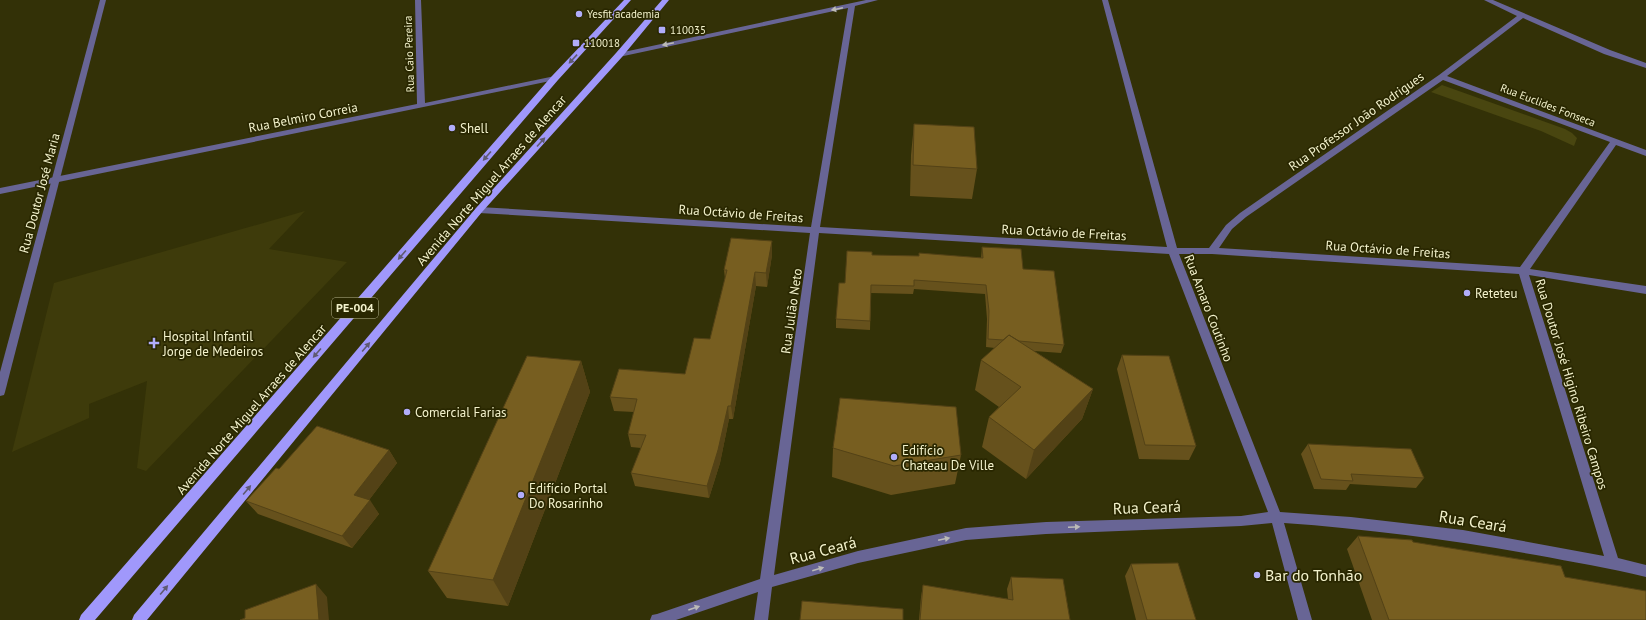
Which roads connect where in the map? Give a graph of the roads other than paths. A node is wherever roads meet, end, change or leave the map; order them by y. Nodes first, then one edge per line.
1 (103, 0) edge
2 (418, 0) edge
3 (628, 0) edge
4 (666, 0) edge
5 (875, 0) edge
6 (1105, 0) edge
7 (1486, 0) edge
8 (852, 6) junction
9 (1521, 16) junction
10 (620, 55) junction
11 (1646, 66) edge
12 (1442, 77) junction
13 (555, 78) junction
14 (421, 106) junction
15 (1614, 142) junction
16 (1646, 153) edge
17 (56, 180) junction
18 (0, 191) edge
19 (480, 210) junction
20 (815, 231) junction
21 (1212, 251) junction
22 (1173, 252) junction
23 (1523, 271) junction
24 (1646, 290) edge
25 (0, 392) edge
26 (1276, 517) junction
27 (1613, 563) junction
28 (1646, 571) edge
29 (766, 583) junction
30 (86, 620) edge
31 (139, 620) edge
32 (657, 620) edge
33 (761, 620) edge
34 (1304, 620) edge

1 - 17 street, Rua Doutor José Maria
2 - 14 street, Rua Caio Pereira
3 -> 13 main road, Avenida Norte Miguel Arraes de Alencar / PE-004
4 - 10 main road, Avenida Norte Miguel Arraes de Alencar / PE-004
5 - 8 street
6 - 22 street, Rua Amaro Coutinho
7 - 9 street
8 -> 10 street
8 - 20 street, Rua Julião Neto
9 - 11 street
9 - 12 street, Rua Professor João Rodrigues
19 -> 10 main road, Avenida Norte Miguel Arraes de Alencar / PE-004
12 - 15 street, Rua Euclides Fonseca
12 - 21 street, Rua Professor João Rodrigues
13 - 14 street, Rua Belmiro Correia
13 -> 30 main road, Avenida Norte Miguel Arraes de Alencar / PE-004
14 - 17 street, Rua Belmiro Correia
15 - 16 street, Rua Euclides Fonseca
15 - 23 street, Rua Doutor José Higino Ribeiro Campos
17 - 18 street, Rua Belmiro Correia
17 - 25 street, Rua Doutor José Maria
19 - 20 street, Rua Octávio de Freitas
31 -> 19 main road, Avenida Norte Miguel Arraes de Alencar / PE-004
20 - 22 street, Rua Octávio de Freitas
20 - 29 street, Rua Julião Neto
21 - 22 street, Rua Octávio de Freitas
21 - 23 street, Rua Octávio de Freitas
22 - 26 street, Rua Amaro Coutinho
23 - 24 street, Rua Octávio de Freitas
23 - 27 street, Rua Doutor José Higino Ribeiro Campos
26 - 27 street, Rua Ceará
29 -> 26 street, Rua Ceará
26 - 34 street, Rua Amaro Coutinho
27 - 28 street, Rua Ceará
32 -> 29 street, Rua Ceará
29 - 33 street, Rua Julião Neto

